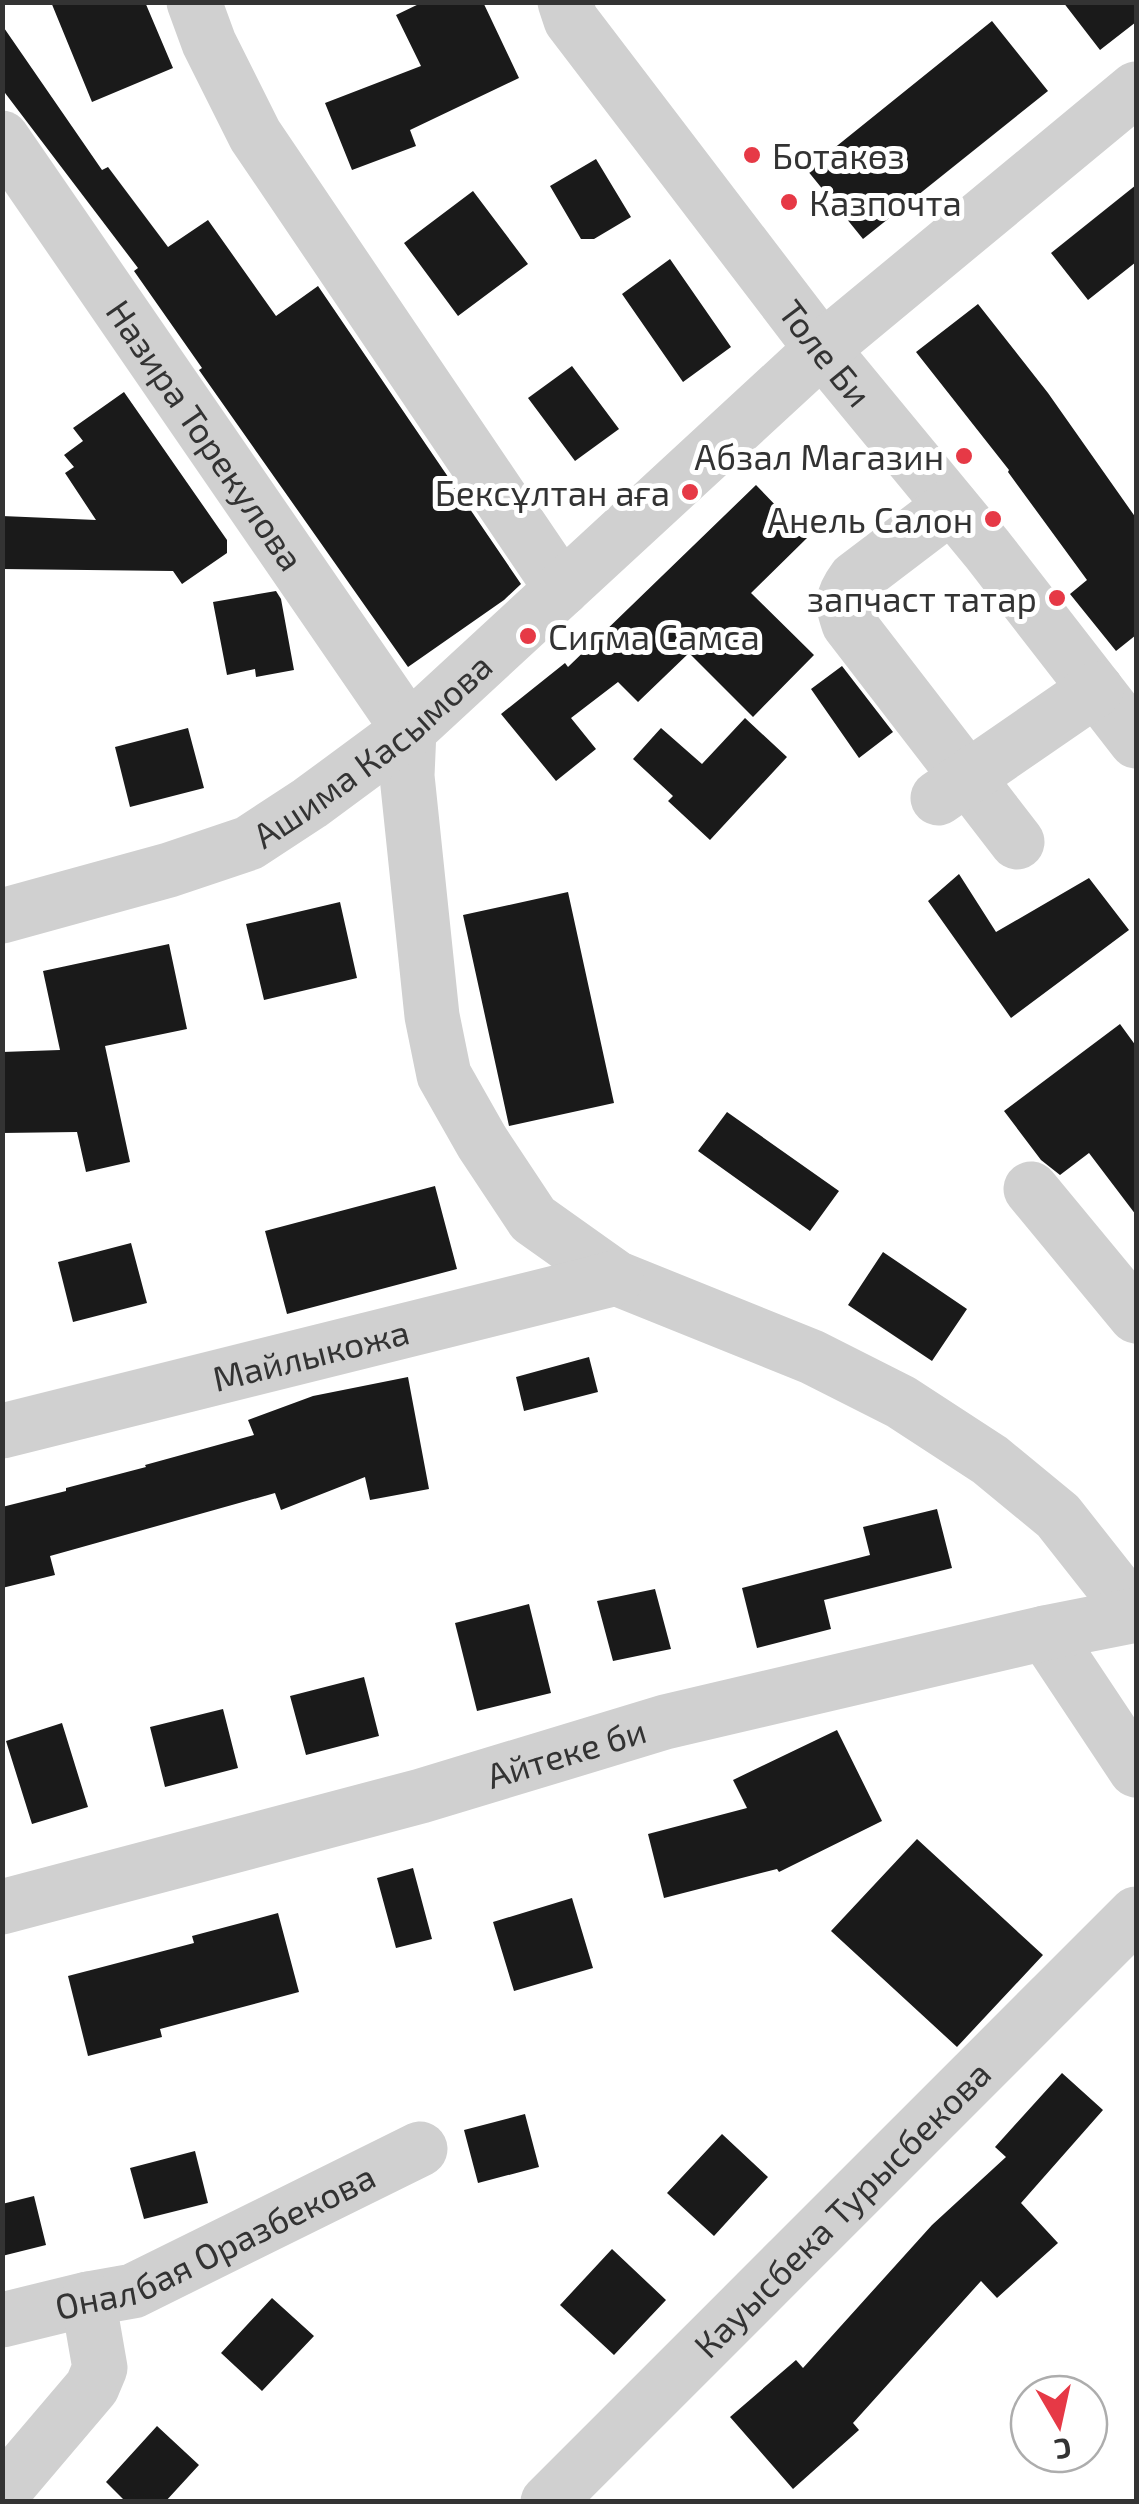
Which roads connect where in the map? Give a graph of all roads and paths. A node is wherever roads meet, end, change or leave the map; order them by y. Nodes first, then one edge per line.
1 (194, 2) edge
2 (565, 2) edge
3 (1136, 89) edge
4 (2, 138) edge
5 (822, 349) junction
6 (951, 506) junction
7 (562, 589) junction
8 (1096, 689) junction
9 (409, 730) junction
10 (1136, 741) edge
11 (951, 788) junction
12 (1017, 842) dead end
13 (2, 916) edge
14 (1031, 1189) dead end
15 (616, 1278) junction
16 (1136, 1316) edge
17 (2, 1430) edge
18 (1136, 1615) edge
19 (1045, 1633) junction
20 (1136, 1770) edge
21 (2, 1907) edge
22 (1136, 1914) edge
23 (420, 2150) dead end
24 (88, 2299) junction
25 (2, 2320) edge
26 (2, 2493) edge
27 (548, 2502) edge

1 - 7 street
2 - 5 street, Толе Би
3 - 5 street, Ашима Касымова
4 - 9 street, Назира Торекулова
5 - 6 street, Толе Би
5 - 7 street, Ашима Касымова
6 - 8 street, Толе Би
6 - 11 street
7 - 9 street, Ашима Касымова
8 - 10 street, Толе Би
8 - 11 street
9 - 13 street, Ашима Касымова
9 - 15 street
11 - 12 street
14 - 16 street
15 - 17 street, Майлыкожа
15 - 18 street
18 - 19 street, Айтеке би
19 - 20 street
19 - 21 street, Айтеке би
22 - 27 street, Кауысбека Турысбекова
23 - 24 street, Оналбая Оразбекова
24 - 25 street, Оналбая Оразбекова
24 - 26 street

